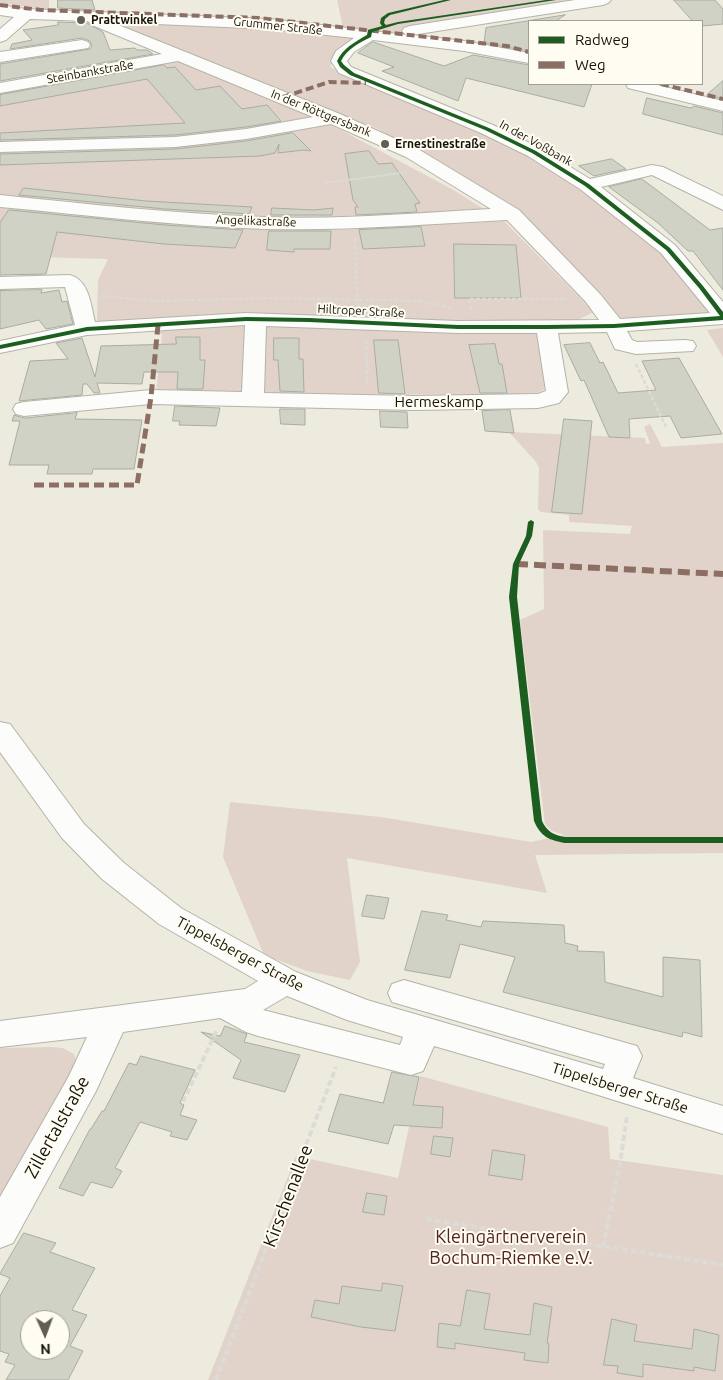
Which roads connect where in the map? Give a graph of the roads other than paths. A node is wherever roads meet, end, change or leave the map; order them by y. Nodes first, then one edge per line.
1 (603, 0) edge
2 (0, 10) edge
3 (26, 14) junction
4 (92, 16) junction
5 (370, 36) junction
6 (0, 37) edge
7 (396, 39) junction
8 (82, 45) dead end
9 (179, 56) junction
10 (0, 57) edge
11 (528, 58) edge
12 (638, 85) edge
13 (0, 88) edge
14 (723, 106) edge
15 (334, 118) junction
16 (0, 147) edge
17 (588, 185) junction
18 (0, 202) edge
19 (723, 204) edge
20 (512, 214) junction
21 (0, 283) edge
22 (723, 317) edge
23 (256, 319) junction
24 (614, 326) junction
25 (546, 327) junction
26 (87, 329) junction
27 (685, 346) dead end
28 (0, 347) edge
29 (253, 399) junction
30 (24, 408) dead end
31 (0, 731) edge
32 (284, 981) junction
33 (404, 993) dead end
34 (226, 1006) junction
35 (111, 1021) junction
36 (463, 1025) junction
37 (423, 1029) junction
38 (0, 1034) edge
39 (723, 1120) edge
40 (0, 1232) edge

1 - 7 street
2 - 3 street, Grummer Straße
3 - 4 street, Grummer Straße
3 - 6 street
4 - 5 street, Grummer Straße
4 - 9 street, In der Röttgersbank
5 - 7 street, Grummer Straße
5 - 17 street, In der Voßbank
7 - 11 street, Grummer Straße
8 - 10 street
9 - 13 street, Steinbankstraße
9 - 15 street, In der Röttgersbank
12 - 14 street
15 - 16 street
15 - 20 street, In der Röttgersbank
17 - 19 street
17 - 22 street, In der Voßbank
18 - 20 street, Angelikastraße
20 - 24 street, In der Röttgersbank
21 - 26 street
22 - 24 street, Hiltroper Straße
23 - 25 street, Hiltroper Straße
23 - 26 street, Hiltroper Straße
23 - 29 street
24 - 25 street, Hiltroper Straße
24 - 27 street, In der Röttgersbank
25 - 29 street, Hermeskamp
26 - 28 street, Hiltroper Straße
29 - 30 street, Hermeskamp
31 - 32 street, Tippelsberger Straße
32 - 34 street
32 - 37 street, Tippelsberger Straße
33 - 36 street
34 - 35 street
34 - 37 street
35 - 38 street
35 - 40 street, Zillertalstraße
36 - 37 street, Tippelsberger Straße
36 - 39 street, Tippelsberger Straße

